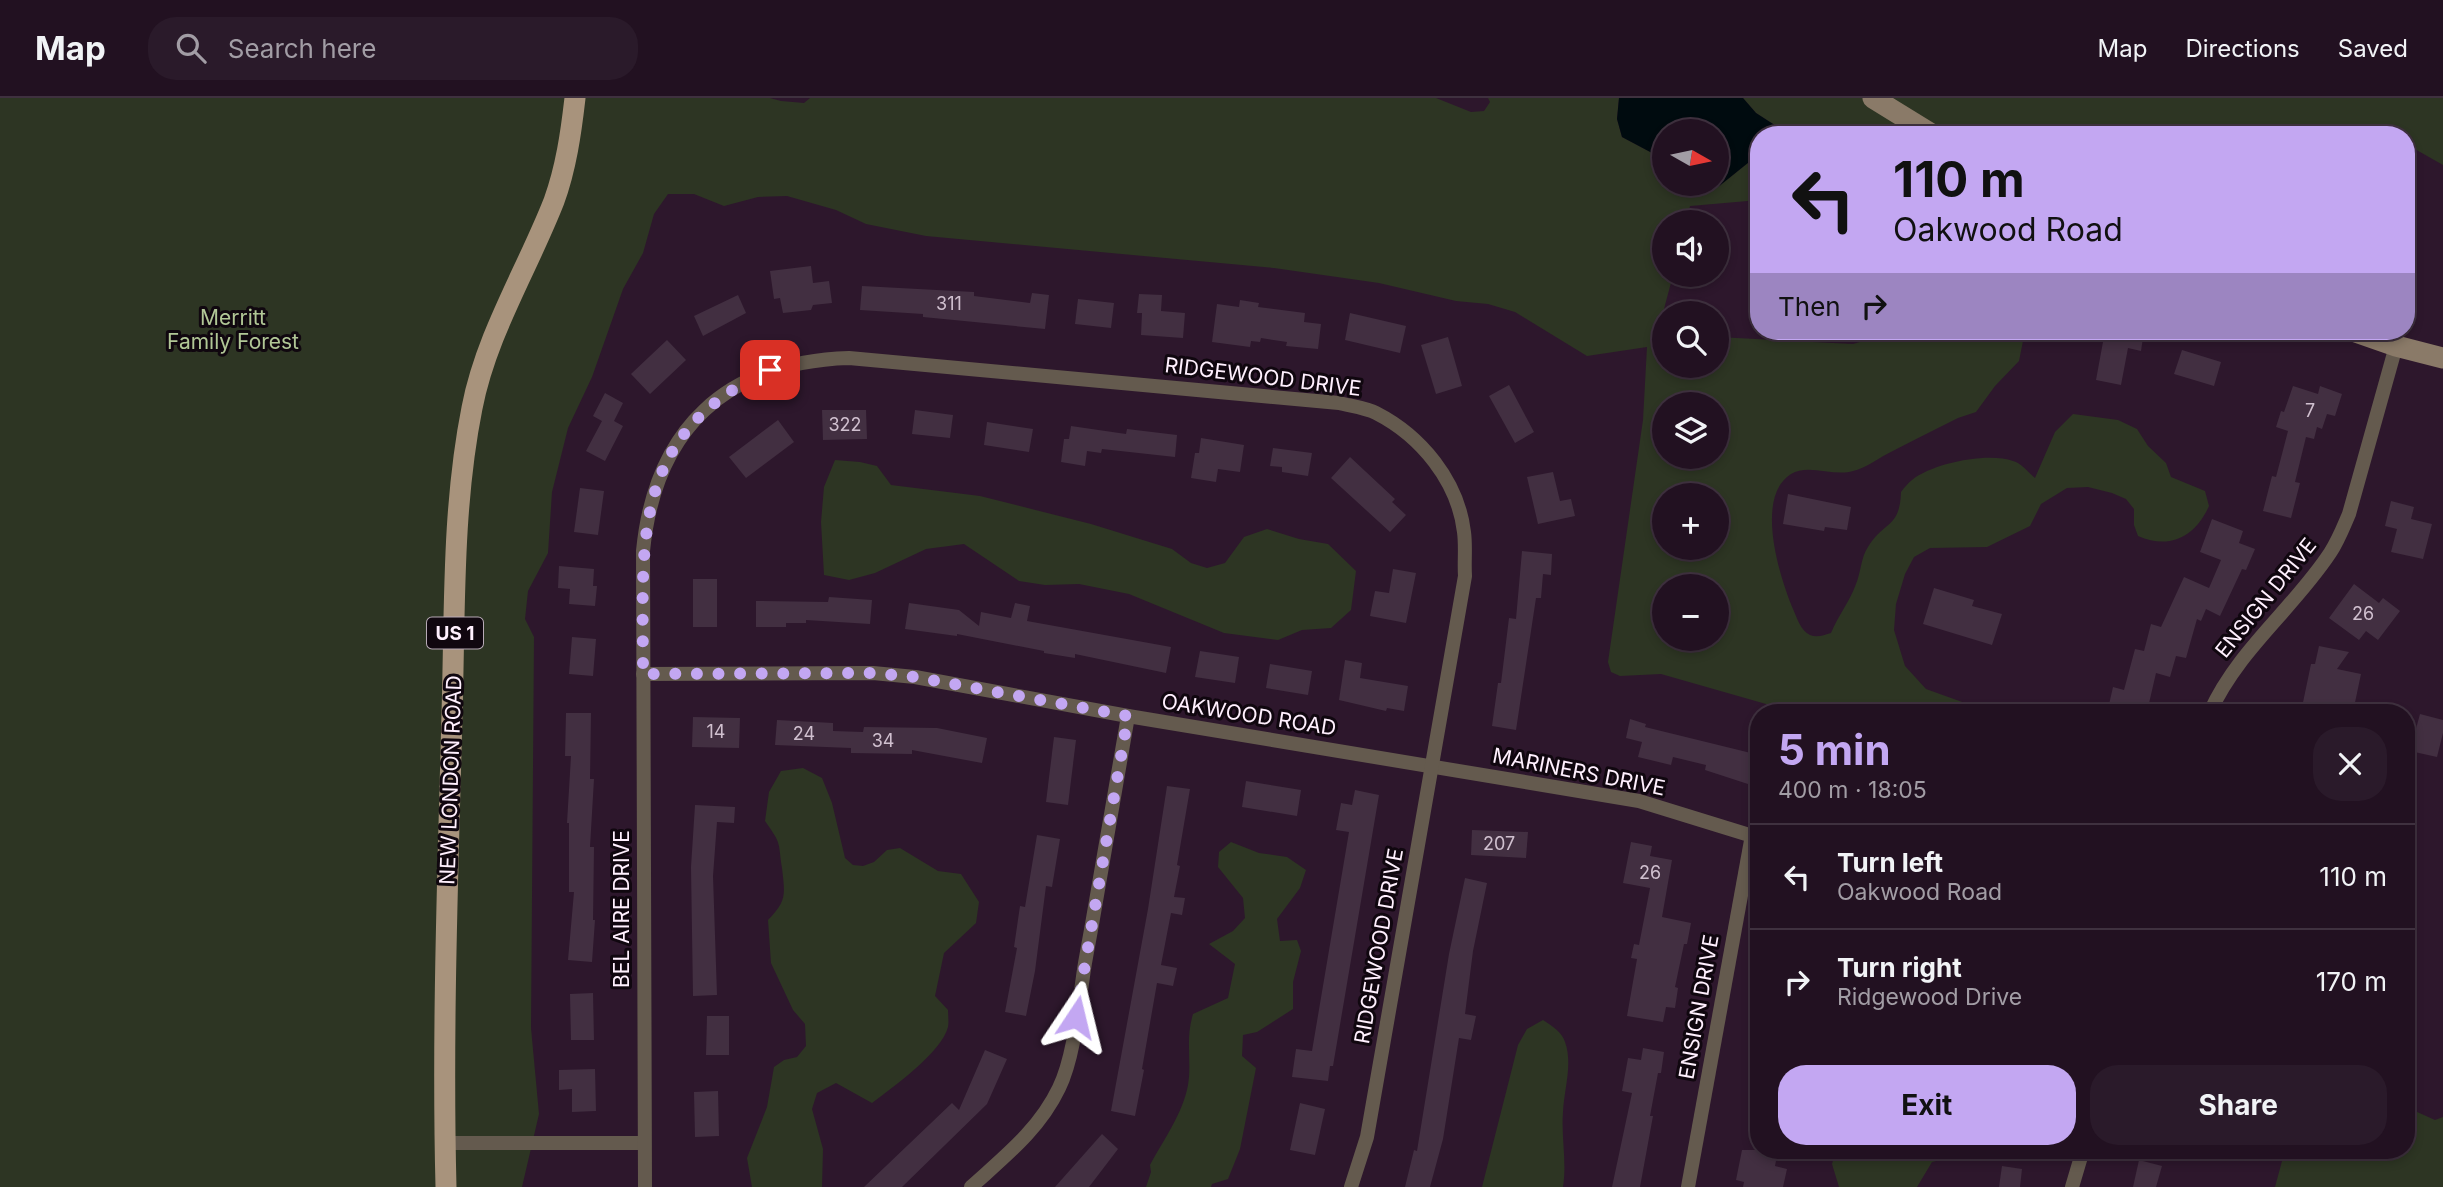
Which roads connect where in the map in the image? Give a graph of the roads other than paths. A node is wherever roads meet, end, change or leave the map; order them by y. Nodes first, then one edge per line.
1 (575, 98) edge
2 (1873, 98) edge
3 (1918, 126) edge
4 (2379, 340) edge
5 (2396, 346) junction
6 (2443, 358) edge
7 (643, 674) junction
8 (2214, 704) edge
9 (1128, 716) junction
10 (1431, 766) junction
11 (1750, 834) edge
12 (1750, 862) edge
13 (445, 1143) junction
14 (643, 1143) junction
15 (2080, 1159) edge
16 (446, 1187) edge
17 (645, 1187) edge
18 (971, 1187) edge
19 (1351, 1187) edge
20 (1688, 1187) edge
21 (2073, 1187) edge

1 - 13 main road, NEW LONDON ROAD / US 1
2 - 3 street
4 - 5 street
5 - 6 street
5 - 8 street, ENSIGN DRIVE
7 - 9 street, OAKWOOD ROAD
7 - 10 street, RIDGEWOOD DRIVE
7 - 14 street, BEL AIRE DRIVE
9 - 10 street, OAKWOOD ROAD
9 - 18 street
10 - 11 street, MARINERS DRIVE
10 - 19 street, RIDGEWOOD DRIVE
12 - 20 street, ENSIGN DRIVE
13 - 14 street
13 - 16 main road, NEW LONDON ROAD / US 1
14 - 17 street, BEL AIRE DRIVE
15 - 21 street

